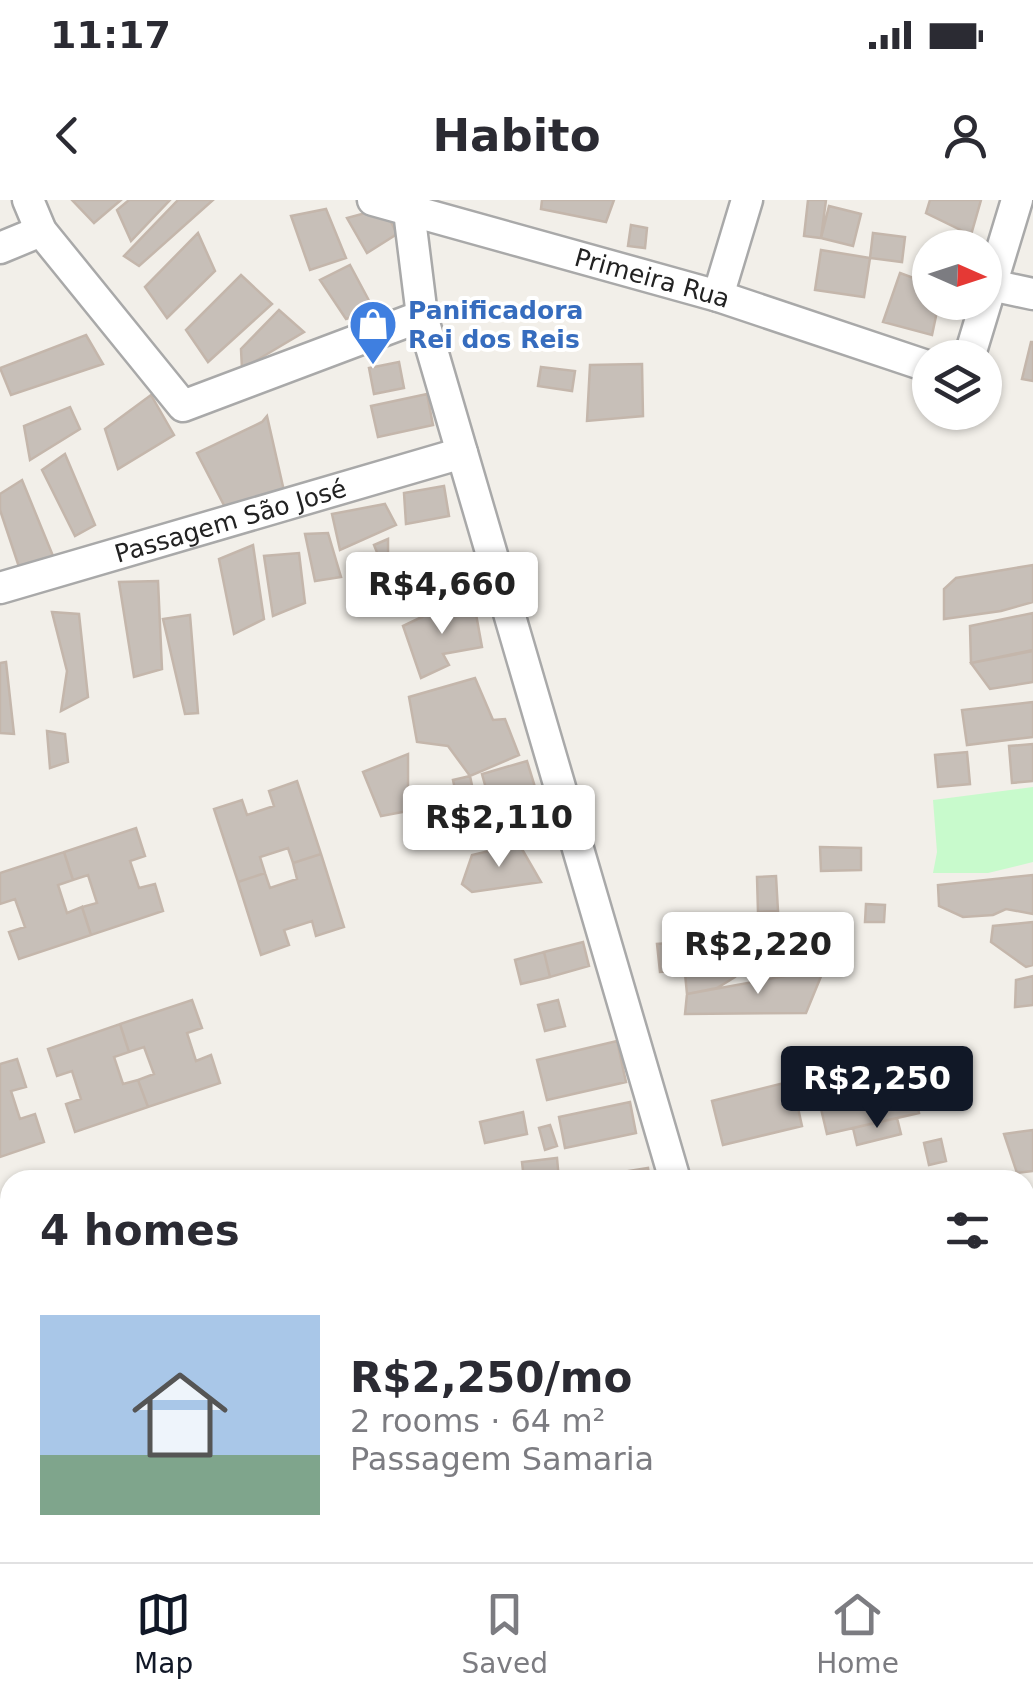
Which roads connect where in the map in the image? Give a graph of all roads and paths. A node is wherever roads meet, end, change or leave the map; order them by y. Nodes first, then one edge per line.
1 (28, 200) edge
2 (373, 200) edge
3 (748, 200) edge
4 (1017, 200) edge
5 (409, 212) junction
6 (464, 213) edge
7 (40, 231) junction
8 (0, 248) edge
9 (1002, 249) edge
10 (1002, 287) edge
11 (1033, 294) edge
12 (718, 296) junction
13 (422, 316) junction
14 (912, 361) edge
15 (462, 453) junction
16 (0, 588) edge
17 (672, 1170) edge

1 - 7 street
2 - 5 street, Primeira Rua
3 - 12 street
4 - 9 street
5 - 6 street, Primeira Rua
5 - 13 street
6 - 12 street, Primeira Rua
7 - 8 street
7 - 13 street
10 - 11 street
12 - 14 street, Primeira Rua
13 - 15 street
15 - 16 street, Passagem São José
15 - 17 street

